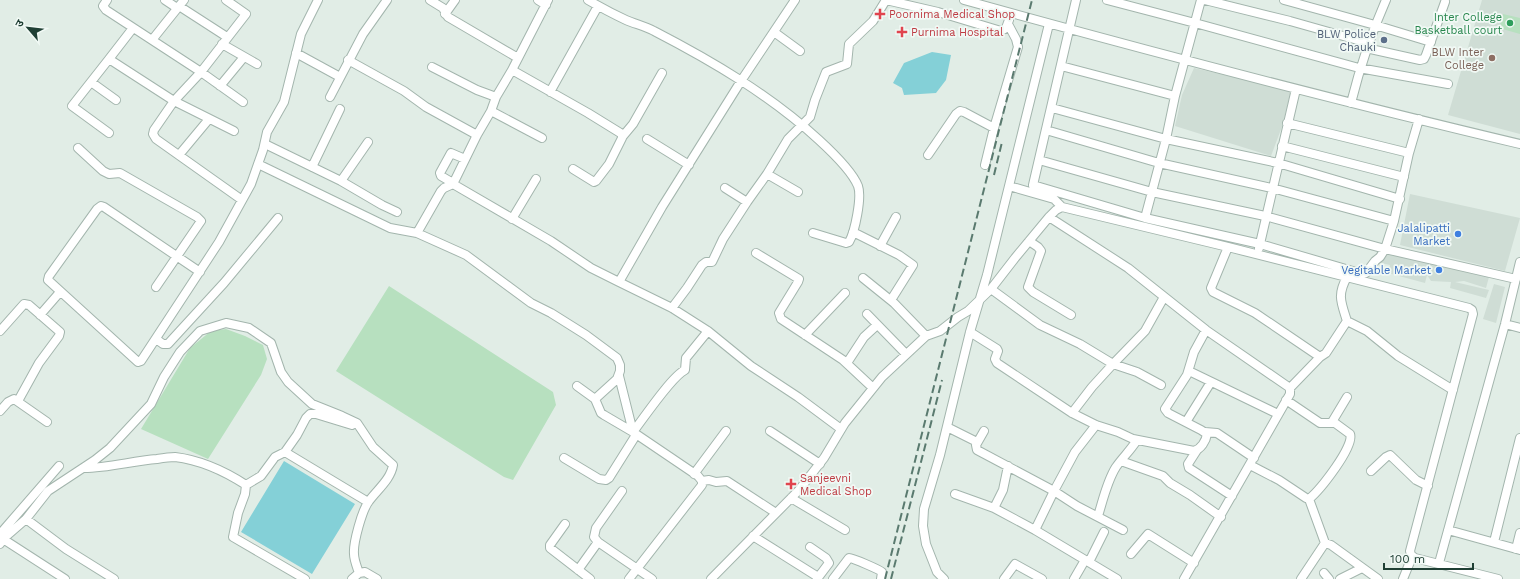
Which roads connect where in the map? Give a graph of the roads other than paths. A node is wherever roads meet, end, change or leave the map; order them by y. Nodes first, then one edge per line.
1 (107, 0) edge
2 (165, 0) edge
3 (226, 0) edge
4 (318, 0) edge
5 (387, 0) edge
6 (430, 0) edge
7 (454, 0) edge
8 (588, 0) edge
9 (795, 0) edge
10 (886, 0) edge
11 (964, 0) edge
12 (1076, 0) edge
13 (1107, 0) edge
14 (1201, 0) edge
15 (1205, 0) edge
16 (1284, 0) edge
17 (1386, 0) edge
18 (544, 2) edge
19 (1445, 2) dead end
20 (180, 5) edge
21 (598, 6) junction
22 (1010, 13) junction
23 (445, 14) junction
24 (1195, 23) junction
25 (1008, 24) junction
26 (1049, 24) junction
27 (1375, 25) junction
28 (133, 28) junction
29 (1069, 30) junction
30 (774, 32) junction
31 (152, 40) junction
32 (224, 41) junction
33 (1431, 42) junction
34 (1367, 46) junction
35 (800, 51) dead end
36 (296, 53) junction
37 (244, 57) junction
38 (518, 58) junction
39 (109, 59) junction
40 (348, 60) junction
41 (1185, 60) junction
42 (257, 64) dead end
43 (1061, 66) junction
44 (432, 67) dead end
45 (1359, 68) junction
46 (512, 70) junction
47 (201, 72) junction
48 (662, 73) dead end
49 (340, 76) junction
50 (742, 81) junction
51 (91, 82) junction
52 (1448, 84) dead end
53 (220, 86) junction
54 (1296, 89) junction
55 (550, 92) junction
56 (1175, 96) junction
57 (330, 97) dead end
58 (496, 97) junction
59 (116, 100) dead end
60 (174, 101) junction
61 (243, 102) dead end
62 (1351, 103) junction
63 (1052, 108) junction
64 (340, 109) dead end
65 (491, 111) junction
66 (209, 119) junction
67 (1419, 119) junction
68 (1287, 123) junction
69 (802, 125) junction
70 (994, 128) junction
71 (1046, 130) junction
72 (234, 131) dead end
73 (109, 133) dead end
74 (477, 135) junction
75 (623, 136) junction
76 (542, 138) dead end
77 (647, 139) dead end
78 (1166, 139) junction
79 (368, 142) dead end
80 (265, 144) junction
81 (1520, 144) edge
82 (1282, 146) junction
83 (78, 148) dead end
84 (1409, 153) junction
85 (179, 155) junction
86 (928, 155) dead end
87 (465, 159) junction
88 (1039, 160) junction
89 (1159, 163) junction
90 (258, 164) junction
91 (1278, 164) junction
92 (689, 165) junction
93 (985, 165) dead end
94 (312, 167) junction
95 (573, 169) dead end
96 (767, 174) junction
97 (1404, 177) junction
98 (536, 179) dead end
99 (341, 181) junction
100 (453, 184) junction
101 (1009, 186) junction
102 (725, 188) dead end
103 (1272, 188) junction
104 (798, 192) dead end
105 (1152, 192) junction
106 (1400, 199) junction
107 (242, 200) junction
108 (747, 202) junction
109 (1062, 207) junction
110 (397, 212) dead end
111 (1265, 216) junction
112 (896, 217) dead end
113 (278, 218) dead end
114 (1049, 218) junction
115 (1145, 218) junction
116 (512, 219) junction
117 (1394, 221) junction
118 (852, 232) junction
119 (418, 233) junction
120 (813, 233) dead end
121 (1029, 241) junction
122 (1260, 244) junction
123 (880, 246) junction
124 (1228, 247) junction
125 (1385, 249) junction
126 (756, 253) dead end
127 (1258, 255) junction
128 (177, 257) junction
129 (1520, 262) edge
130 (200, 272) junction
131 (1347, 277) junction
132 (863, 278) dead end
133 (1516, 279) junction
134 (619, 282) junction
135 (156, 287) dead end
136 (991, 289) junction
137 (60, 292) junction
138 (845, 293) dead end
139 (1164, 297) junction
140 (980, 299) junction
141 (891, 300) junction
142 (672, 308) junction
143 (867, 314) dead end
144 (40, 315) junction
145 (1071, 315) dead end
146 (1347, 321) junction
147 (1505, 324) junction
148 (877, 326) junction
149 (1520, 328) edge
150 (1206, 330) junction
151 (0, 331) edge
152 (708, 331) junction
153 (970, 332) junction
154 (805, 335) junction
155 (926, 336) junction
156 (156, 339) junction
157 (906, 354) junction
158 (1320, 357) junction
159 (847, 363) junction
160 (1113, 364) junction
161 (1189, 371) junction
162 (619, 376) junction
163 (1212, 382) junction
164 (1161, 385) dead end
165 (577, 386) dead end
166 (873, 388) junction
167 (1290, 388) junction
168 (1454, 390) junction
169 (1347, 397) dead end
170 (595, 399) junction
171 (1286, 400) junction
172 (18, 401) junction
173 (0, 411) edge
174 (1072, 413) junction
175 (1278, 414) junction
176 (47, 422) dead end
177 (1186, 422) junction
178 (1332, 422) junction
179 (1096, 425) junction
180 (360, 427) junction
181 (947, 427) junction
182 (841, 429) junction
183 (726, 431) dead end
184 (770, 431) dead end
185 (984, 431) dead end
186 (1205, 432) junction
187 (635, 433) junction
188 (1520, 438) edge
189 (1137, 440) junction
190 (977, 442) junction
191 (1196, 450) junction
192 (285, 452) junction
193 (564, 458) dead end
194 (1121, 461) junction
195 (1252, 462) junction
196 (820, 464) junction
197 (59, 466) dead end
198 (1008, 466) junction
199 (84, 468) junction
200 (1371, 471) dead end
201 (694, 474) junction
202 (702, 481) junction
203 (246, 485) junction
204 (1428, 486) junction
205 (622, 491) dead end
206 (1054, 491) junction
207 (955, 494) dead end
208 (1232, 496) junction
209 (791, 498) junction
210 (1309, 499) junction
211 (368, 502) junction
212 (994, 508) junction
213 (776, 513) junction
214 (1098, 516) junction
215 (1220, 517) junction
216 (26, 519) junction
217 (565, 524) dead end
218 (845, 530) dead end
219 (1035, 530) junction
220 (1123, 530) dead end
221 (1448, 530) junction
222 (1104, 532) dead end
223 (1520, 533) edge
224 (753, 536) junction
225 (1, 539) edge
226 (598, 542) junction
227 (1494, 542) junction
228 (1325, 543) junction
229 (810, 547) dead end
230 (1518, 549) edge
231 (1131, 554) dead end
232 (1412, 557) junction
233 (1087, 561) junction
234 (1194, 563) junction
235 (1439, 563) junction
236 (1362, 568) junction
237 (637, 569) junction
238 (578, 570) junction
239 (359, 573) junction
240 (817, 578) edge
241 (65, 579) edge
242 (114, 579) edge
243 (305, 579) edge
244 (352, 579) edge
245 (377, 579) edge
246 (590, 579) edge
247 (629, 579) edge
248 (652, 579) edge
249 (711, 579) edge
250 (833, 579) edge
251 (882, 579) edge
252 (944, 579) edge
253 (1004, 579) edge
254 (1042, 579) edge
255 (1074, 579) edge
256 (1117, 579) edge
257 (1184, 579) edge
258 (1301, 579) edge
259 (1340, 579) edge
260 (1378, 579) edge
261 (1403, 579) edge
262 (1498, 579) edge

1 - 28 street
2 - 20 street
3 - 32 street
4 - 36 street
5 - 40 street
6 - 23 street
7 - 23 street
8 - 21 street
9 - 30 street
10 - 25 street
10 - 69 street
11 - 22 street
12 - 29 street
13 - 24 street
14 - 24 street
15 - 34 street
16 - 27 street
17 - 27 street
18 - 38 street
19 - 33 street
20 - 31 street
20 - 32 street
21 - 50 street
21 - 55 street
22 - 25 street
22 - 26 street
23 - 38 street
24 - 41 street
24 - 45 street
25 - 70 street
26 - 29 street
26 - 101 street
27 - 33 street
27 - 34 street
28 - 31 street
28 - 39 street
29 - 41 street
29 - 43 street
30 - 35 street
30 - 50 street
31 - 47 street
32 - 37 street
32 - 47 street
33 - 34 street
34 - 45 street
36 - 49 street
36 - 80 street
37 - 42 street
37 - 53 street
38 - 46 street
39 - 51 street
39 - 60 street
40 - 49 street
40 - 74 street
41 - 54 street
41 - 56 street
43 - 56 street
43 - 63 street
44 - 58 street
45 - 52 street
45 - 62 street
46 - 55 street
46 - 58 street
47 - 53 street
47 - 60 street
48 - 75 street
49 - 57 street
50 - 69 street
50 - 92 street
51 - 59 street
51 - 73 street
53 - 61 street
54 - 62 street
54 - 68 street
55 - 75 street
56 - 78 street
58 - 65 street
60 - 66 street
60 - 85 street
62 - 67 street
63 - 71 street
63 - 78 street
64 - 94 street
65 - 74 street
65 - 76 street
66 - 72 street
66 - 85 street
67 - 81 street
67 - 84 street
68 - 82 street
68 - 84 street
69 - 96 street
69 - 118 street
70 - 86 street
70 - 93 street
71 - 88 street
71 - 89 street
74 - 87 street
75 - 95 street
77 - 92 street
78 - 89 street
78 - 91 street
79 - 99 street
80 - 90 street
80 - 94 street
82 - 91 street
82 - 97 street
83 - 128 street
84 - 97 street
85 - 107 street
87 - 100 street
87 - 100 street
88 - 105 street
88 - 115 street
89 - 103 street
89 - 105 street
90 - 107 street
90 - 119 street
91 - 103 street
91 - 106 street
92 - 134 street
94 - 99 street
96 - 104 street
96 - 108 street
97 - 106 street
98 - 116 street
99 - 110 street
100 - 116 street
100 - 119 street
101 - 109 street
101 - 140 street
102 - 108 street
103 - 111 street
103 - 117 street
105 - 111 street
105 - 115 street
106 - 117 street
107 - 130 street
108 - 142 street
109 - 114 street
109 - 124 street
111 - 122 street
111 - 125 street
112 - 123 street
113 - 156 street
114 - 121 street
114 - 139 street
115 - 122 street
116 - 134 street
117 - 125 street
118 - 120 street
118 - 123 street
119 - 162 street
121 - 136 street
121 - 145 street
122 - 125 street
122 - 127 street
123 - 141 street
124 - 127 street
124 - 158 street
125 - 133 street
126 - 154 street
127 - 131 street
128 - 130 street
128 - 135 street
128 - 137 street
129 - 133 street
130 - 156 street
131 - 146 street
131 - 168 street
132 - 141 street
133 - 147 street
134 - 142 street
136 - 140 street
136 - 160 street
137 - 144 street
137 - 156 street
138 - 154 street
139 - 150 street
139 - 160 street
140 - 153 street
140 - 155 street
141 - 155 street
142 - 152 street
143 - 148 street
144 - 151 street
144 - 172 street
146 - 158 street
146 - 168 street
147 - 149 street
147 - 221 street
148 - 157 street
148 - 159 street
150 - 161 street
150 - 167 street
152 - 182 street
152 - 187 street
153 - 174 street
153 - 181 street
154 - 159 street
155 - 157 street
157 - 166 street
158 - 167 street
159 - 166 street
160 - 164 street
160 - 174 street
161 - 163 street
161 - 177 street
162 - 170 street
162 - 187 street
163 - 175 street
163 - 177 street
165 - 170 street
166 - 182 street
167 - 171 street
168 - 204 street
169 - 178 street
170 - 187 street
171 - 175 street
171 - 178 street
172 - 173 street
172 - 176 street
174 - 179 street
175 - 195 street
177 - 186 street
178 - 210 street
179 - 189 street
179 - 206 street
180 - 192 street
180 - 199 street
180 - 211 street
181 - 190 street
181 - 252 street
182 - 196 street
183 - 201 street
184 - 196 street
185 - 190 street
186 - 191 street
186 - 195 street
187 - 193 street
187 - 201 street
188 - 227 street
189 - 191 street
189 - 194 street
190 - 198 street
191 - 208 street
192 - 203 street
192 - 211 street
194 - 214 street
194 - 215 street
195 - 208 street
195 - 210 street
196 - 209 street
197 - 225 street
198 - 206 street
198 - 212 street
199 - 203 street
199 - 216 street
200 - 204 street
201 - 202 street
202 - 213 street
202 - 237 street
203 - 243 street
204 - 232 street
205 - 226 street
206 - 214 street
206 - 219 street
207 - 212 street
208 - 215 street
209 - 213 street
209 - 218 street
210 - 228 street
211 - 239 street
212 - 219 street
213 - 224 street
214 - 220 street
215 - 234 street
216 - 225 street
216 - 242 street
217 - 238 street
219 - 233 street
221 - 227 street
221 - 235 street
222 - 233 street
223 - 230 street
224 - 240 street
224 - 249 street
225 - 241 street
226 - 237 street
226 - 238 street
227 - 230 street
228 - 236 street
228 - 258 street
229 - 240 street
231 - 234 street
232 - 235 street
232 - 261 street
233 - 255 street
233 - 256 street
234 - 257 street
235 - 262 street
236 - 259 street
236 - 260 street
237 - 247 street
237 - 248 street
238 - 246 street
239 - 244 street
239 - 245 street
250 - 251 street
253 - 254 street

